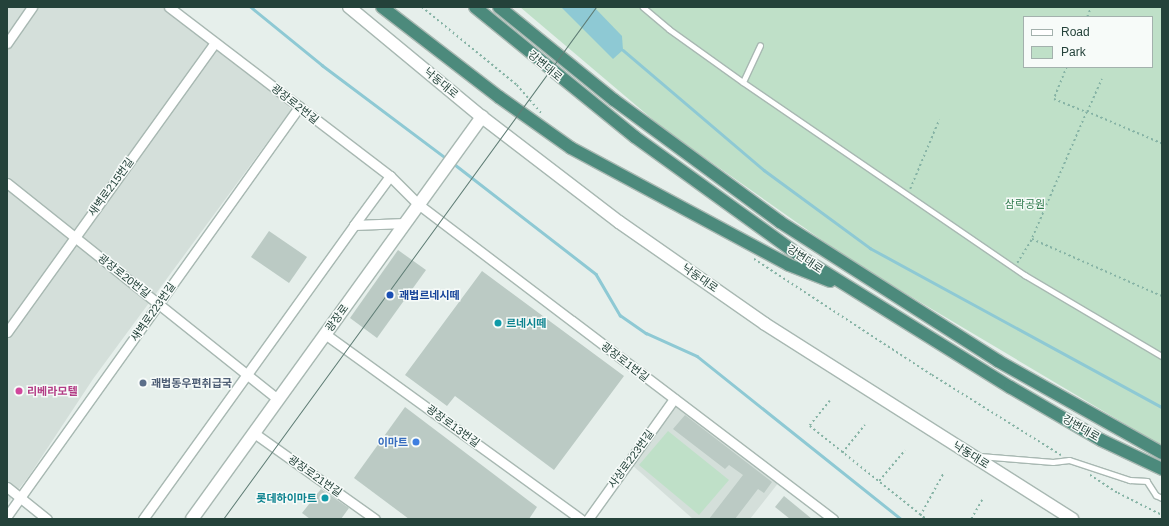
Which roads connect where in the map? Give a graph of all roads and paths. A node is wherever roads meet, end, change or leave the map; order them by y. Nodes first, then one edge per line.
1 (32, 7) edge
2 (169, 7) edge
3 (349, 7) edge
4 (382, 7) edge
5 (475, 7) edge
6 (499, 7) edge
7 (643, 7) edge
8 (215, 42) junction
9 (7, 43) edge
10 (760, 46) dead end
11 (1067, 68) edge
12 (1102, 79) dead end
13 (743, 82) junction
14 (299, 107) junction
15 (1087, 112) junction
16 (482, 117) junction
17 (939, 120) dead end
18 (1162, 144) edge
19 (390, 176) junction
20 (7, 184) edge
21 (908, 195) junction
22 (421, 200) junction
23 (405, 223) junction
24 (354, 225) junction
25 (75, 238) junction
26 (1032, 239) junction
27 (1014, 267) junction
28 (856, 292) junction
29 (1162, 296) edge
30 (159, 304) junction
31 (911, 308) junction
32 (7, 332) edge
33 (325, 334) junction
34 (1162, 356) edge
35 (247, 374) junction
36 (278, 399) junction
37 (674, 399) junction
38 (830, 401) dead end
39 (865, 424) dead end
40 (254, 433) junction
41 (905, 450) dead end
42 (842, 453) junction
43 (1162, 453) edge
44 (972, 455) junction
45 (1162, 469) edge
46 (943, 474) dead end
47 (1089, 474) dead end
48 (879, 481) junction
49 (7, 487) edge
50 (20, 497) junction
51 (1162, 498) edge
52 (982, 500) dead end
53 (1162, 515) edge
54 (7, 516) edge
55 (920, 516) junction
56 (47, 519) edge
57 (143, 519) edge
58 (192, 519) edge
59 (376, 519) edge
60 (581, 519) edge
61 (588, 519) edge
62 (833, 519) edge
63 (926, 519) edge
64 (971, 519) edge
65 (1072, 519) edge

1 - 9 street
2 - 8 street, 광장로2번길
3 - 16 main road, 낙동대로
4 - 28 highway
5 - 28 highway, 강변대로
6 - 31 highway, 강변대로
7 - 13 lane
8 - 14 street, 광장로2번길
8 - 25 street, 새벽로215번길
10 - 13 lane
11 - 15 path
12 - 15 path
13 - 21 lane
14 - 19 street, 광장로2번길
14 - 30 street, 새벽로223번길
15 - 18 path
15 - 26 path
16 - 22 main road, 광장로
16 - 44 main road, 낙동대로
17 - 21 path
19 - 22 street, 광장로2번길
19 - 24 street
20 - 25 street, 광장로20번길
21 - 27 lane
22 - 23 main road, 광장로
22 - 37 street, 광장로1번길
23 - 24 street
23 - 33 main road, 광장로
24 - 35 street
25 - 30 street, 광장로20번길
25 - 32 street, 새벽로215번길
26 - 27 path
26 - 29 path
27 - 34 lane
28 - 31 highway
28 - 45 highway, 강변대로
30 - 35 street, 광장로20번길
30 - 50 street, 새벽로223번길
31 - 43 highway, 강변대로
33 - 36 main road, 광장로
33 - 60 street, 광장로13번길
35 - 36 street, 광장로20번길
35 - 57 street
36 - 40 main road, 광장로
37 - 61 street, 사상로223번길
37 - 62 street, 광장로1번길
38 - 42 path
39 - 42 path
40 - 58 main road, 광장로
40 - 59 street, 광장로21번길
41 - 48 path
42 - 48 path
44 - 51 lane
44 - 65 main road, 낙동대로
46 - 55 path
47 - 53 path
48 - 55 path
49 - 50 street
50 - 54 street, 새벽로223번길
50 - 56 street
52 - 64 path
55 - 63 path

